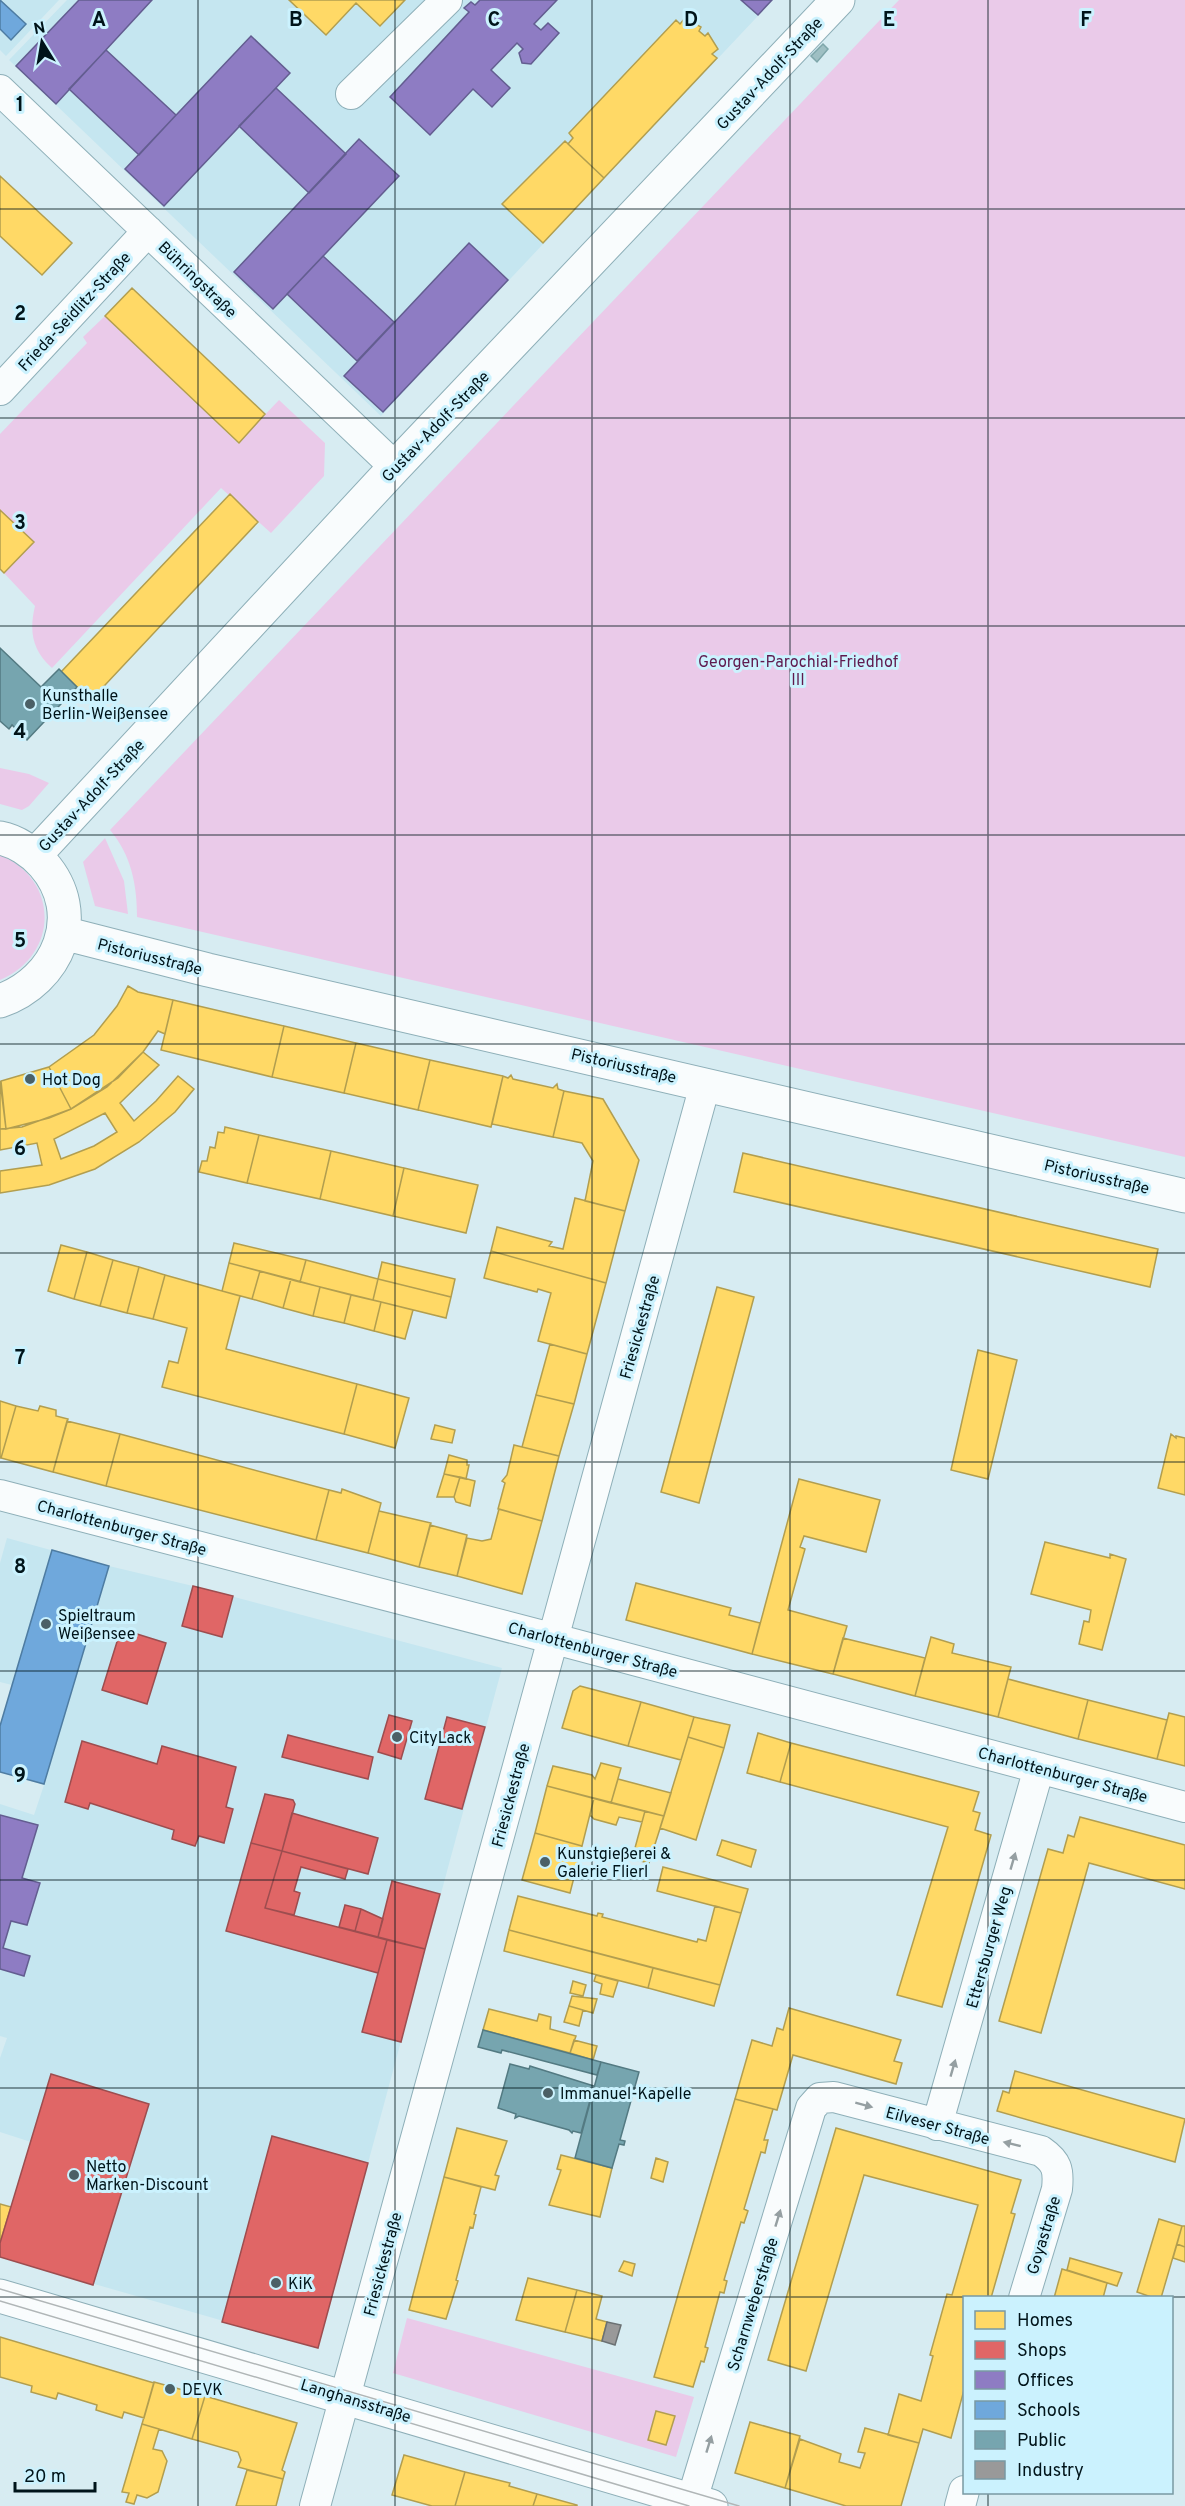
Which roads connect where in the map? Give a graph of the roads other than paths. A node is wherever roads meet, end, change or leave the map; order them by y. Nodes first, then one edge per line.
1 (447, 0) edge
2 (838, 0) edge
3 (0, 90) edge
4 (351, 94) dead end
5 (148, 231) junction
6 (0, 390) edge
7 (395, 467) junction
8 (0, 838) edge
9 (35, 855) junction
10 (63, 933) junction
11 (0, 1001) edge
12 (705, 1084) junction
13 (1185, 1196) edge
14 (0, 1495) edge
15 (551, 1638) junction
16 (1039, 1768) junction
17 (1185, 1807) edge
18 (811, 2108) joint
19 (937, 2125) junction
20 (1059, 2172) joint
21 (0, 2296) edge
22 (1025, 2296) edge
23 (345, 2396) junction
24 (701, 2503) edge
25 (315, 2506) edge

1 - 4 street
2 - 7 street, Gustav-Adolf-Straße
3 - 5 street, Bühringstraße
5 - 6 street, Frieda-Seidlitz-Straße
5 - 7 street, Bühringstraße
7 - 9 street, Gustav-Adolf-Straße
8 - 9 street
9 - 10 street
10 - 11 street
10 - 12 street, Pistoriusstraße
12 - 13 street, Pistoriusstraße
12 - 15 street, Friesickestraße
14 - 15 street, Charlottenburger Straße
15 - 16 street, Charlottenburger Straße
15 - 23 street, Friesickestraße
16 - 17 street, Charlottenburger Straße
19 -> 16 street, Ettersburger Weg
18 -> 19 street, Eilveser Straße
24 -> 18 street, Scharnweberstraße
20 -> 19 street, Eilveser Straße
20 - 22 street, Goyastraße
21 - 23 street, Langhansstraße
23 - 24 street, Langhansstraße
23 - 25 street, Friesickestraße

